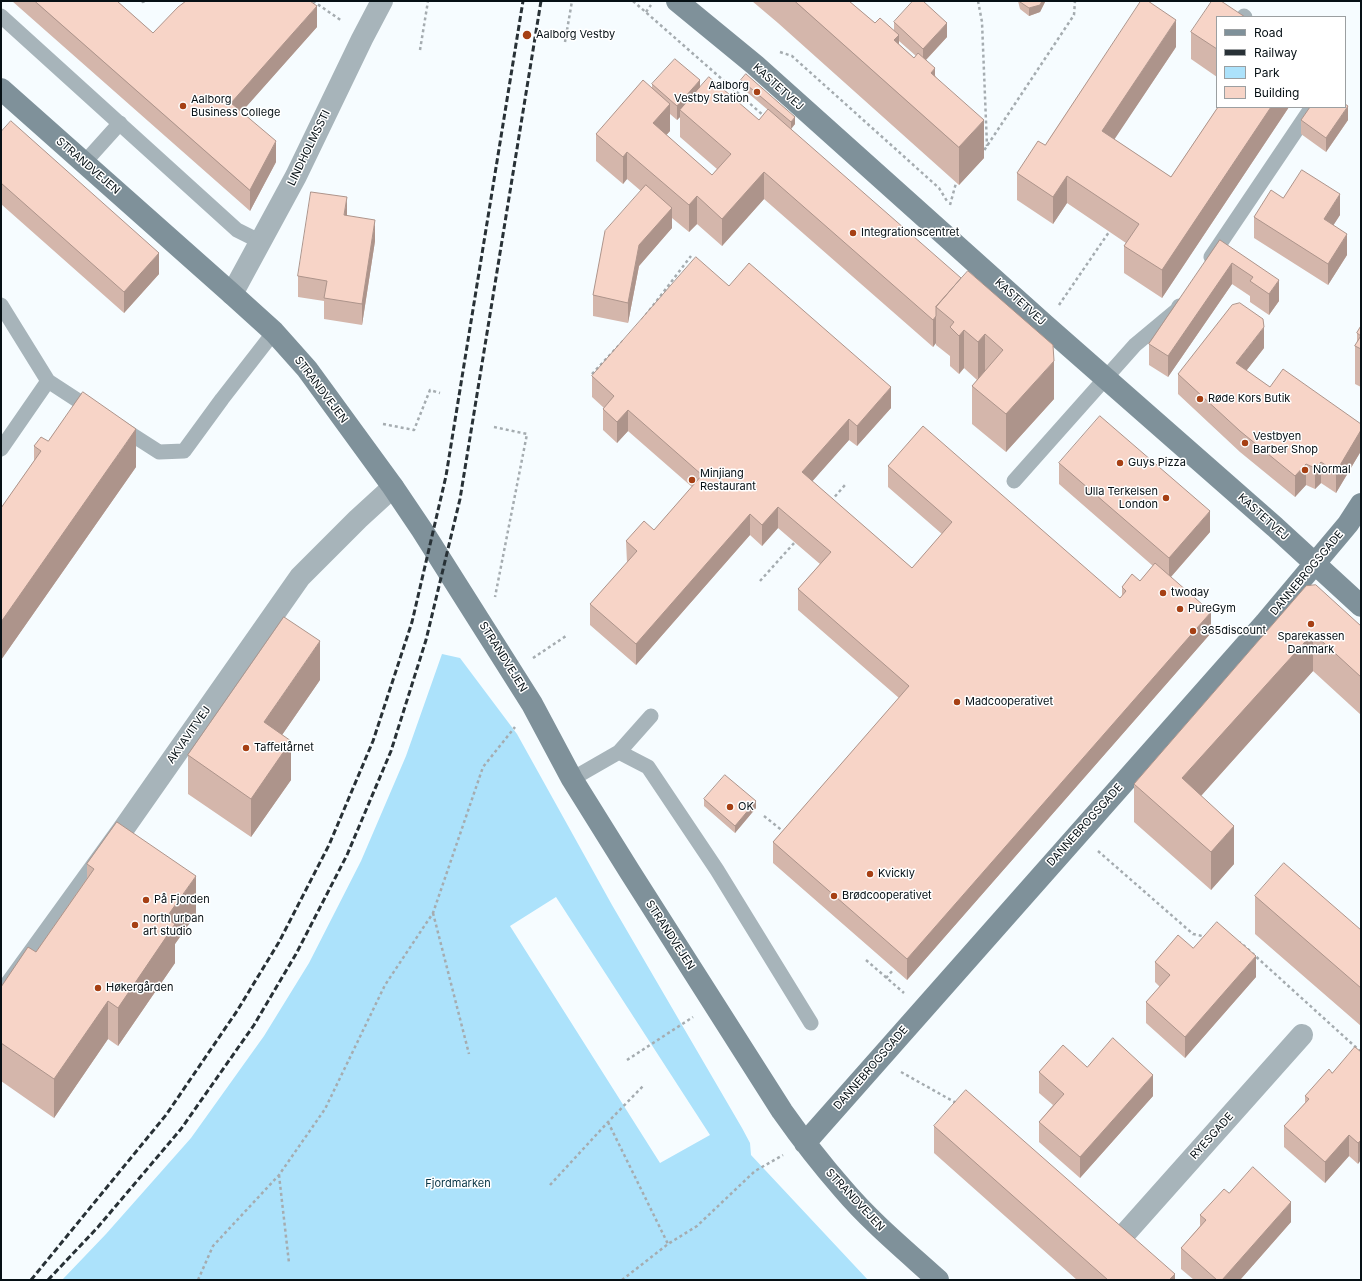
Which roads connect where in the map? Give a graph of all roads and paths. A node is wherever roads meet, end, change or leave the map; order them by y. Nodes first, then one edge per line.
1 (142, 1) edge
2 (145, 1) edge
3 (313, 1) edge
4 (382, 1) edge
5 (428, 1) edge
6 (572, 1) edge
7 (633, 1) edge
8 (677, 1) edge
9 (978, 1) edge
10 (1075, 1) edge
11 (654, 2) dead end
12 (646, 12) junction
13 (1, 16) edge
14 (362, 39) junction
15 (565, 42) dead end
16 (420, 50) dead end
17 (1, 89) edge
18 (737, 93) dead end
19 (1311, 108) edge
20 (120, 123) junction
21 (987, 147) junction
22 (981, 155) edge
23 (84, 163) junction
24 (1109, 232) dead end
25 (261, 242) junction
26 (691, 256) dead end
27 (1203, 270) edge
28 (1073, 285) dead end
29 (232, 294) junction
30 (1185, 296) edge
31 (1, 305) edge
32 (641, 321) edge
33 (274, 332) junction
34 (626, 338) edge
35 (592, 374) edge
36 (1105, 378) junction
37 (48, 381) junction
38 (440, 393) dead end
39 (383, 424) dead end
40 (494, 427) dead end
41 (1, 448) edge
42 (1014, 481) dead end
43 (845, 485) dead end
44 (393, 487) junction
45 (1361, 504) edge
46 (827, 505) edge
47 (795, 542) edge
48 (1315, 564) junction
49 (760, 581) dead end
50 (495, 602) dead end
51 (1361, 606) edge
52 (566, 636) dead end
53 (532, 659) dead end
54 (532, 704) junction
55 (651, 716) dead end
56 (619, 752) junction
57 (572, 779) junction
58 (764, 816) dead end
59 (1078, 833) junction
60 (787, 835) edge
61 (433, 913) junction
62 (1214, 938) edge
63 (1234, 942) edge
64 (866, 960) dead end
65 (894, 969) edge
66 (886, 978) junction
67 (1, 998) edge
68 (714, 1003) junction
69 (922, 1010) junction
70 (811, 1023) dead end
71 (1302, 1035) dead end
72 (1361, 1052) edge
73 (469, 1054) dead end
74 (878, 1059) junction
75 (627, 1060) dead end
76 (644, 1086) dead end
77 (960, 1105) edge
78 (608, 1122) junction
79 (805, 1143) junction
80 (279, 1175) junction
81 (550, 1185) dead end
82 (1105, 1221) edge
83 (1122, 1237) junction
84 (668, 1244) junction
85 (1139, 1251) edge
86 (289, 1263) dead end
87 (198, 1280) edge
88 (622, 1280) edge
89 (938, 1280) edge

1 - 2 path
3 - 14 path
4 - 14 street, LINDHOLMSSTI
5 - 16 path
6 - 15 path
7 - 12 path
8 - 36 street, KASTETVEJ
9 - 21 path
10 - 21 path
11 - 12 path
12 - 18 path
13 - 20 lane
14 - 25 street, LINDHOLMSSTI
17 - 23 street, STRANDVEJEN
19 - 27 lane
20 - 23 lane
20 - 25 lane
21 - 22 path
23 - 29 street, STRANDVEJEN
24 - 28 path
25 - 29 street, LINDHOLMSSTI
26 - 32 path
29 - 33 street, STRANDVEJEN
30 - 36 lane
31 - 37 lane
33 - 37 lane
33 - 44 street, STRANDVEJEN
34 - 35 path
36 - 42 lane
36 - 48 street, KASTETVEJ
37 - 41 lane
38 - 39 path
40 - 50 path
43 - 46 path
44 - 54 street, STRANDVEJEN
44 - 67 street, AKVAVITVEJ
45 - 48 street, DANNEBROGSGADE
47 - 49 path
48 - 51 street, KASTETVEJ
48 - 59 street, DANNEBROGSGADE
52 - 53 path
54 - 57 street, STRANDVEJEN
54 - 61 path
55 - 56 lane
56 - 57 lane
56 - 70 lane
57 - 68 street, STRANDVEJEN
58 - 60 path
59 - 62 path
59 - 69 street, DANNEBROGSGADE
61 - 73 path
61 - 80 path
63 - 72 path
64 - 66 path
65 - 66 path
66 - 69 path
68 - 75 path
68 - 79 street, STRANDVEJEN
69 - 74 street, DANNEBROGSGADE
71 - 83 street, RYESGADE
74 - 77 path
74 - 79 street, DANNEBROGSGADE
76 - 78 path
78 - 81 path
78 - 84 path
79 - 84 path
79 - 89 street, STRANDVEJEN
80 - 86 path
80 - 87 path
82 - 83 street
83 - 85 street
84 - 88 path

